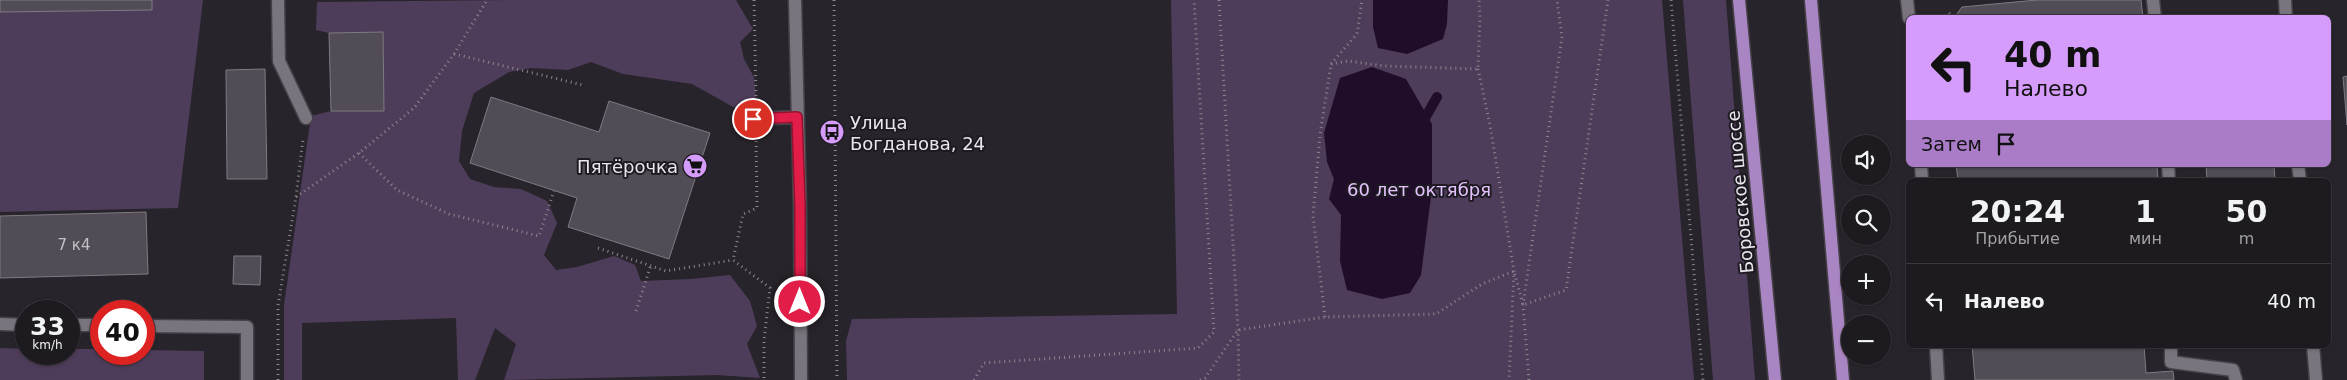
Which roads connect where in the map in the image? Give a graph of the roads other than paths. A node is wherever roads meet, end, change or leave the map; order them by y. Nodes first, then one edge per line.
1 (278, 0) edge
2 (795, 0) edge
3 (1740, 0) edge
4 (1811, 0) edge
5 (1907, 0) edge
6 (2153, 0) edge
7 (2285, 0) edge
8 (1909, 15) edge
9 (2154, 15) edge
10 (2286, 15) edge
11 (797, 117) junction
12 (306, 118) road end
13 (755, 119) road end
14 (0, 324) edge
15 (15, 325) edge
16 (155, 326) edge
17 (1936, 348) edge
18 (2171, 348) edge
19 (2313, 348) edge
20 (247, 380) edge
21 (801, 380) edge
22 (1775, 380) edge
23 (1843, 380) edge
24 (1938, 380) edge
25 (2236, 380) edge
26 (2316, 380) edge

1 - 12 street
2 - 11 street
3 - 22 main road, Боровское шоссе
4 - 23 main road
5 - 8 street
6 - 9 street
7 - 10 street
11 - 13 street
11 - 21 street
14 - 15 street
16 - 20 street
17 - 24 street
18 - 25 street
19 - 26 street

